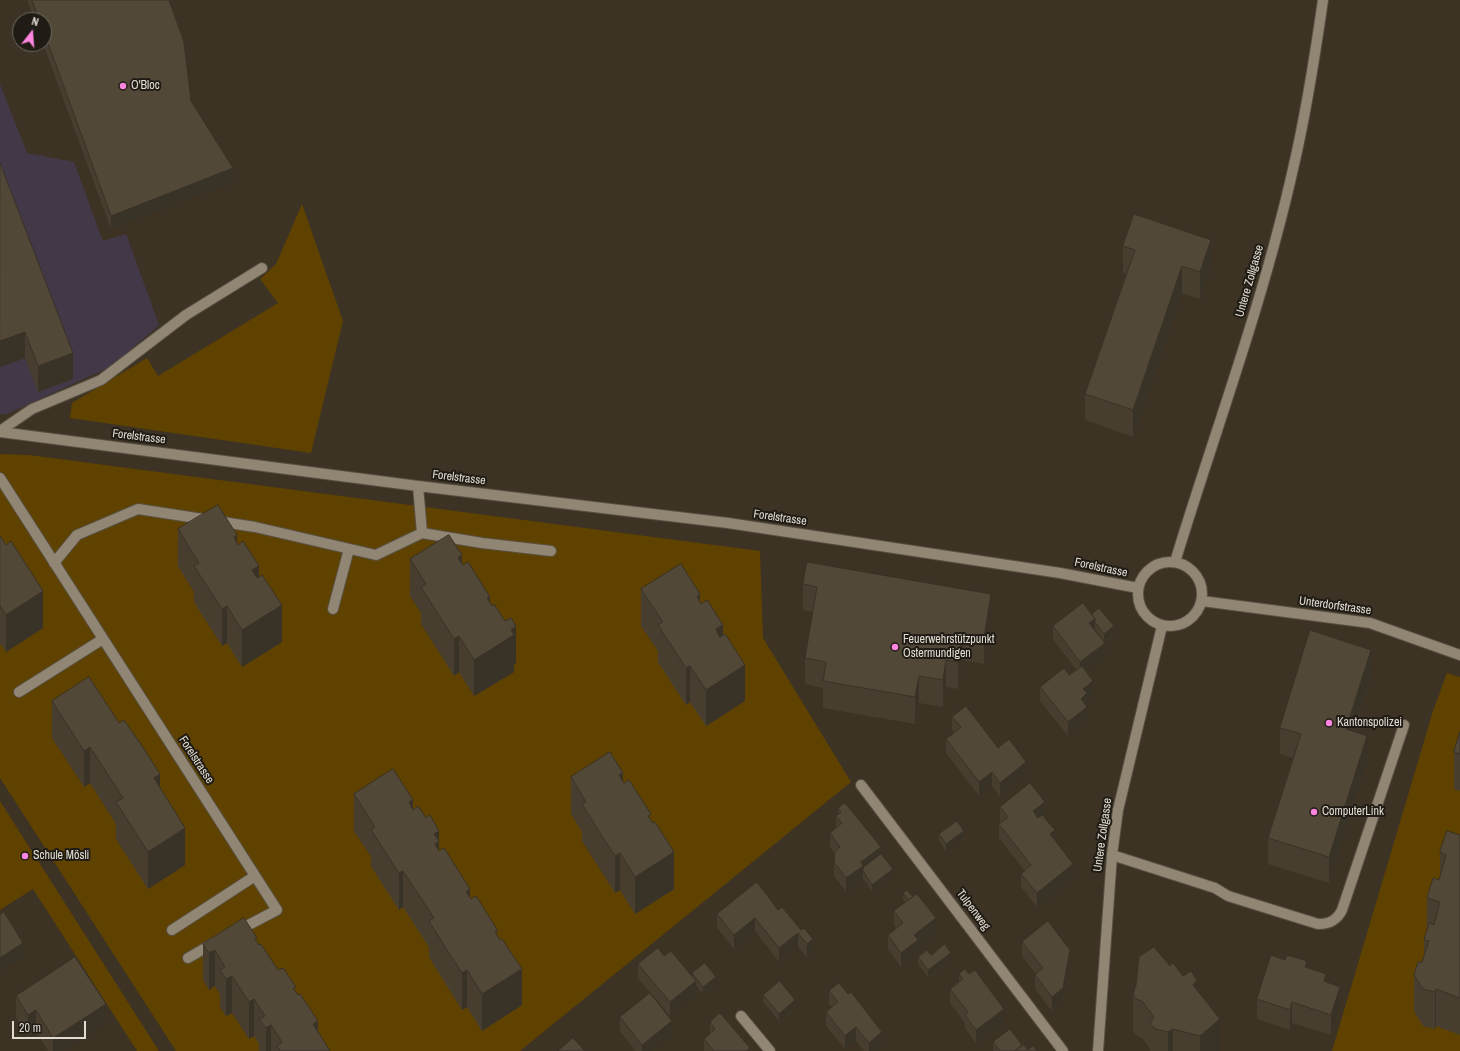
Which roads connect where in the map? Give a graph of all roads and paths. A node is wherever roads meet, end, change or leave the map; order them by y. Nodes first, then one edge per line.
1 (1323, 0) edge
2 (262, 268) dead end
3 (0, 431) edge
4 (0, 478) edge
5 (418, 486) junction
6 (422, 533) junction
7 (349, 549) junction
8 (551, 551) dead end
9 (1175, 562) junction
10 (54, 563) junction
11 (1138, 588) junction
12 (1202, 601) junction
13 (333, 609) dead end
14 (1162, 626) junction
15 (103, 639) junction
16 (1460, 655) edge
17 (20, 692) dead end
18 (1404, 725) dead end
19 (861, 785) dead end
20 (1112, 855) junction
21 (255, 876) junction
22 (172, 930) dead end
23 (188, 958) dead end
24 (741, 1016) dead end
25 (770, 1051) edge
26 (1063, 1051) edge
27 (1098, 1051) edge

1 - 9 street, Untere Zollgasse
2 - 3 street
3 - 5 street, Forelstrasse
4 - 10 street, Forelstrasse
5 - 6 street, Forelstrasse
5 - 11 street, Forelstrasse
6 - 7 street
6 - 8 street
7 - 10 street
7 - 13 street
9 - 11 street
9 - 12 street
10 - 15 street, Forelstrasse
11 - 14 street
12 - 14 street
12 - 16 street, Unterdorfstrasse
14 - 20 street, Untere Zollgasse
15 - 17 street
15 - 21 street, Forelstrasse
18 - 20 street
19 - 26 street, Tulpenweg
20 - 27 street, Untere Zollgasse
21 - 22 street
21 - 23 street, Forelstrasse
24 - 25 street

